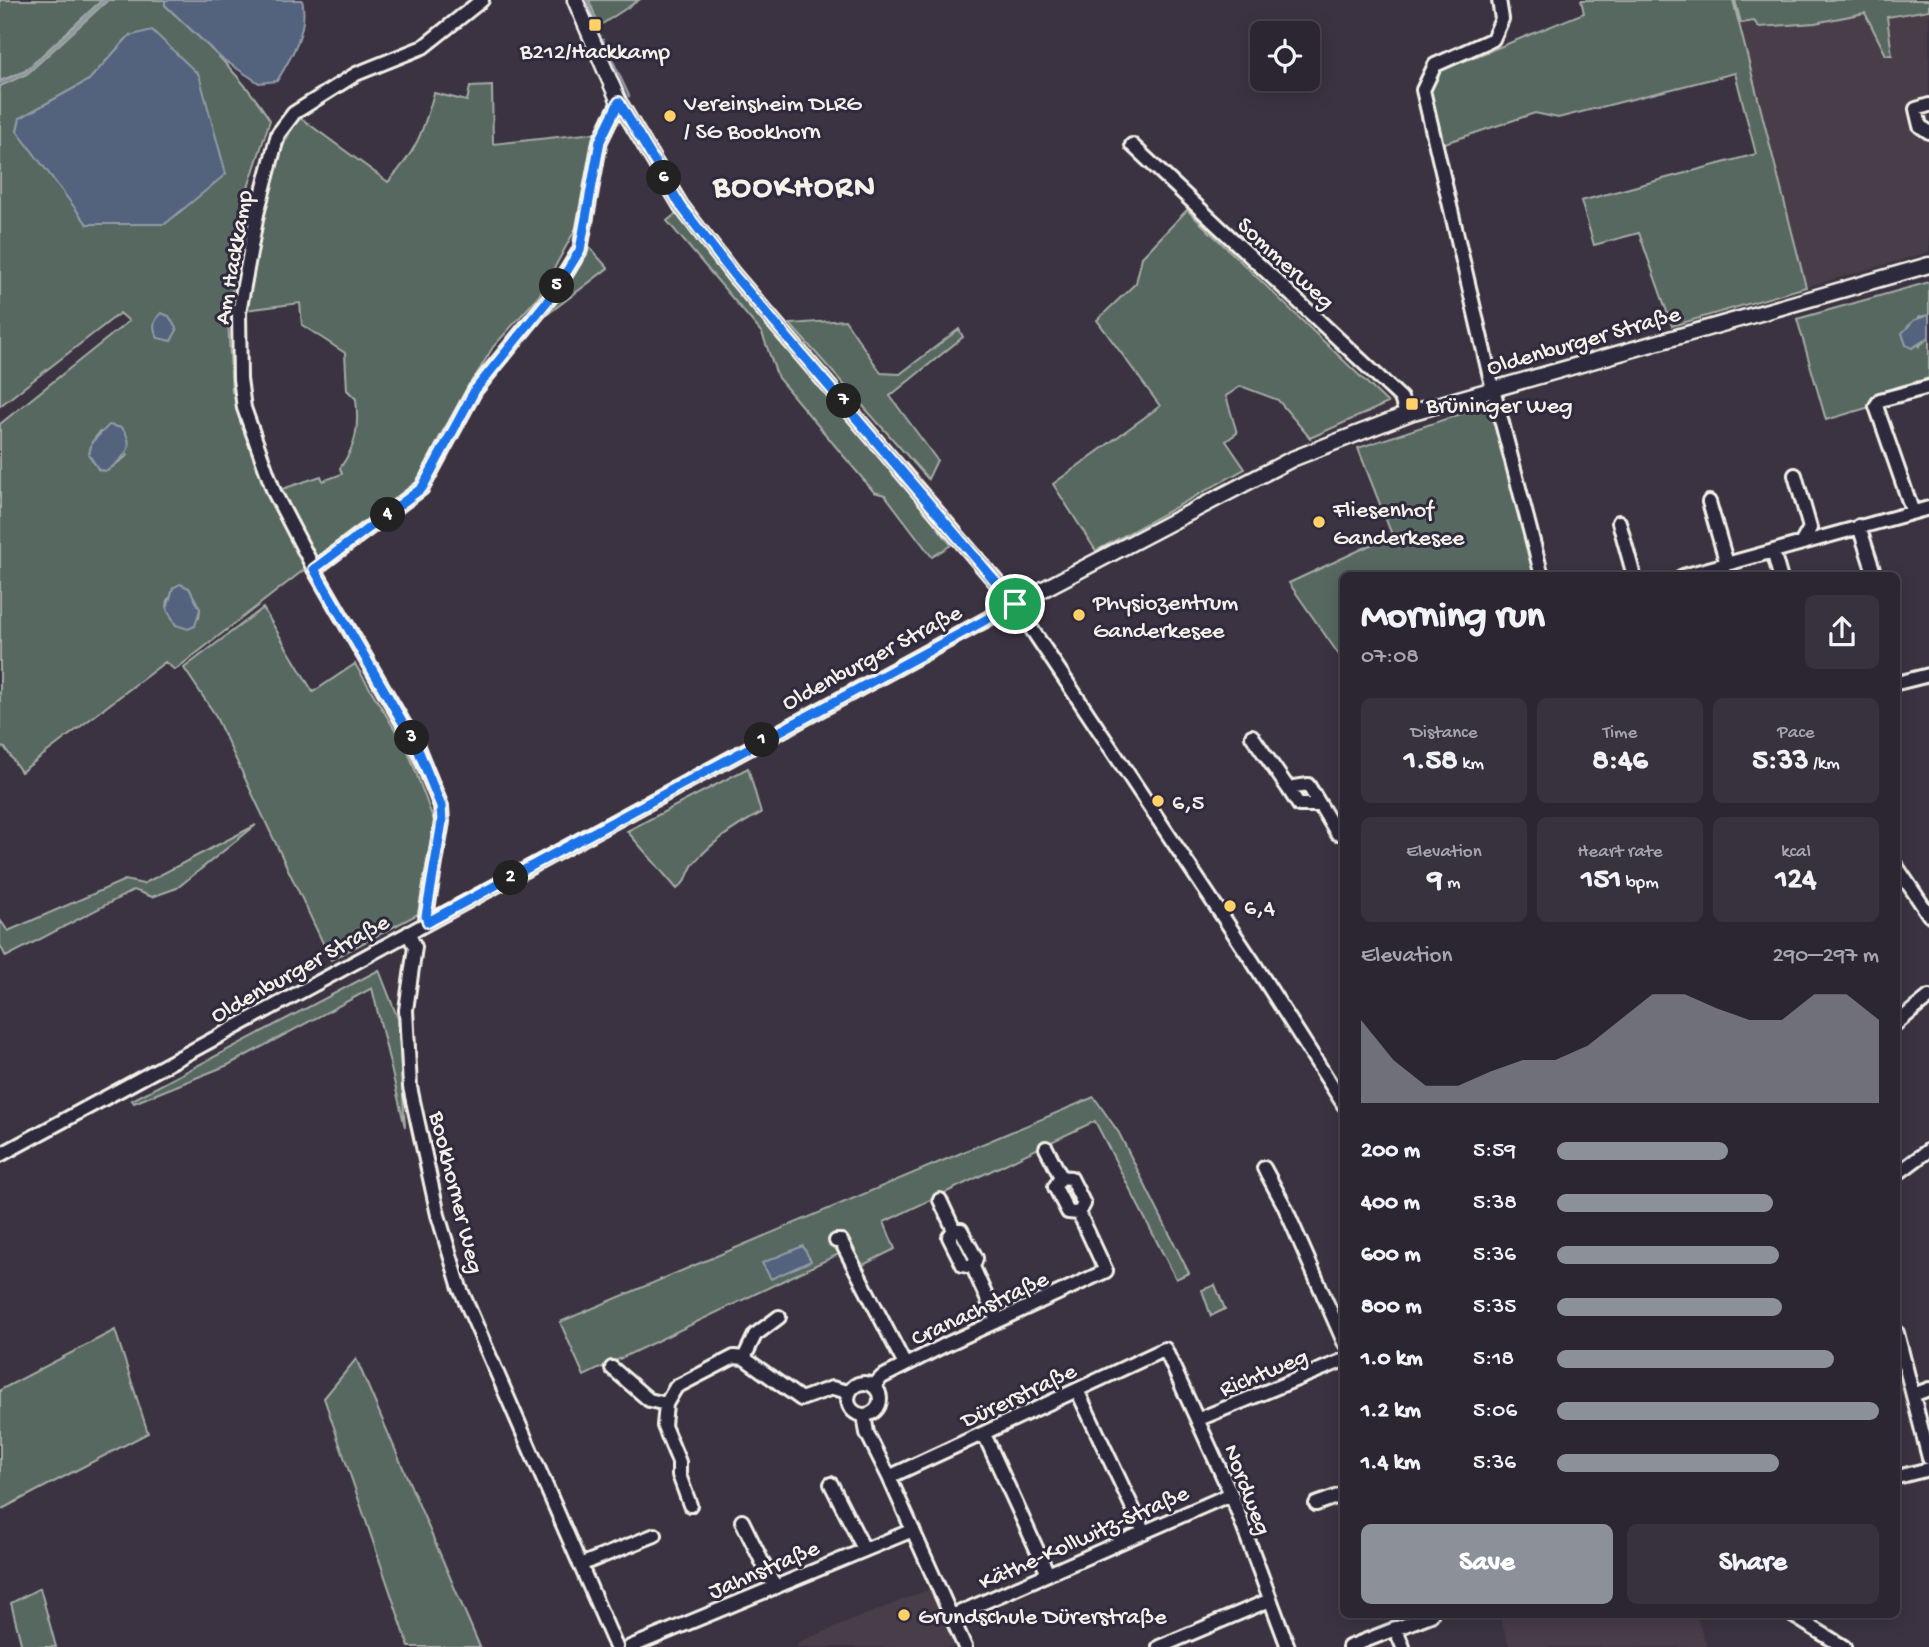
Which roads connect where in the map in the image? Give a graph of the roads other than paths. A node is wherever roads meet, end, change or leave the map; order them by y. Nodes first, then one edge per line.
1 (482, 0) edge
2 (575, 0) edge
3 (1499, 0) edge
4 (619, 102) junction
5 (1929, 105) edge
6 (1929, 132) edge
7 (1132, 145) dead end
8 (1929, 265) edge
9 (1495, 387) junction
10 (1929, 387) edge
11 (1406, 414) junction
12 (1795, 475) dead end
13 (1709, 502) dead end
14 (1929, 508) edge
15 (1912, 510) junction
16 (1619, 522) dead end
17 (1859, 526) junction
18 (1810, 528) junction
19 (1825, 536) junction
20 (1802, 542) junction
21 (1773, 551) junction
22 (1727, 564) junction
23 (314, 569) junction
24 (1541, 572) edge
25 (1633, 572) edge
26 (1698, 572) edge
27 (1779, 572) edge
28 (1874, 572) edge
29 (1015, 604) junction
30 (1929, 675) edge
31 (1900, 682) edge
32 (1252, 736) dead end
33 (1288, 788) junction
34 (1319, 806) junction
35 (1340, 831) edge
36 (1900, 872) edge
37 (1929, 915) edge
38 (428, 922) junction
39 (408, 933) junction
40 (1929, 997) edge
41 (1900, 1021) edge
42 (1340, 1099) edge
43 (1046, 1148) dead end
44 (1929, 1150) edge
45 (0, 1155) edge
46 (1264, 1168) dead end
47 (1900, 1172) edge
48 (940, 1200) dead end
49 (836, 1241) dead end
50 (779, 1317) dead end
51 (997, 1321) junction
52 (1340, 1333) edge
53 (1900, 1345) edge
54 (1165, 1349) joint
55 (744, 1358) junction
56 (1340, 1362) edge
57 (905, 1365) junction
58 (612, 1368) dead end
59 (873, 1386) junction
60 (1929, 1389) edge
61 (1077, 1390) junction
62 (849, 1392) junction
63 (1913, 1395) junction
64 (666, 1404) junction
65 (864, 1416) junction
66 (1199, 1419) junction
67 (984, 1434) junction
68 (1929, 1458) edge
69 (1929, 1469) edge
70 (1900, 1476) edge
71 (889, 1477) junction
72 (831, 1484) dead end
73 (1231, 1494) junction
74 (1340, 1495) edge
75 (1316, 1504) dead end
76 (690, 1505) dead end
77 (742, 1521) dead end
78 (913, 1530) junction
79 (1144, 1532) junction
80 (655, 1535) dead end
81 (864, 1549) junction
82 (580, 1565) junction
83 (1048, 1574) junction
84 (774, 1586) junction
85 (1270, 1601) junction
86 (953, 1616) junction
87 (1423, 1618) edge
88 (1797, 1618) edge
89 (1395, 1628) junction
90 (616, 1647) edge
91 (630, 1647) edge
92 (965, 1647) edge
93 (1159, 1647) edge
94 (1288, 1647) edge
95 (1349, 1647) edge
96 (1403, 1647) edge
97 (1844, 1647) edge

1 - 23 street, Am Hackkamp
2 - 4 main road
3 - 9 street
4 - 23 street
4 - 29 main road
5 - 6 street
7 - 11 street, Sommerweg
8 - 9 main road, Oldenburger Straße
9 - 11 main road, Oldenburger Straße
9 - 24 street
10 - 15 street
11 - 29 main road, Oldenburger Straße
12 - 18 street
13 - 22 street
14 - 15 street
15 - 17 street
16 - 25 street
17 - 19 street
17 - 28 street
18 - 19 street
18 - 20 street
19 - 20 street
20 - 21 street
21 - 22 street
21 - 27 street
22 - 26 street
23 - 38 street, Am Hackkamp
29 - 38 street, Oldenburger Straße
29 - 42 street
30 - 31 street
32 - 33 street
33 - 34 street
33 - 34 street
34 - 35 street
36 - 37 street
38 - 39 street, Oldenburger Straße
39 - 45 street, Oldenburger Straße
39 - 82 street, Bookhorner Weg
40 - 41 street
43 - 51 street, Cranachstraße
44 - 47 street
46 - 52 street
48 - 51 street
49 - 57 street
50 - 55 street
51 - 57 street, Cranachstraße
53 - 63 street
54 - 61 street, Dürerstraße
54 - 66 street, Nordweg
55 - 62 street
55 - 64 street
56 - 66 street, Richtweg
57 - 59 street, Cranachstraße
58 - 64 street
59 - 62 street
59 - 65 street
60 - 63 street
61 - 67 street, Dürerstraße
61 - 79 street
62 - 65 street
63 - 68 street
64 - 76 street
65 - 71 street
66 - 73 street, Nordweg
67 - 71 street, Dürerstraße
67 - 83 street
69 - 70 street
71 - 78 street
72 - 81 street
73 - 79 street, Käthe-Kollwitz-Straße
73 - 85 street, Nordweg
74 - 75 street
77 - 84 street
78 - 81 street, Jahnstraße
78 - 86 street
79 - 83 street, Käthe-Kollwitz-Straße
80 - 82 street
81 - 84 street, Jahnstraße
82 - 90 street, Bookhorner Weg
83 - 86 street, Käthe-Kollwitz-Straße
84 - 91 street, Jahnstraße
85 - 93 street
85 - 94 street, Nordweg
86 - 92 street
87 - 89 street
88 - 97 street
89 - 95 street
89 - 96 street

